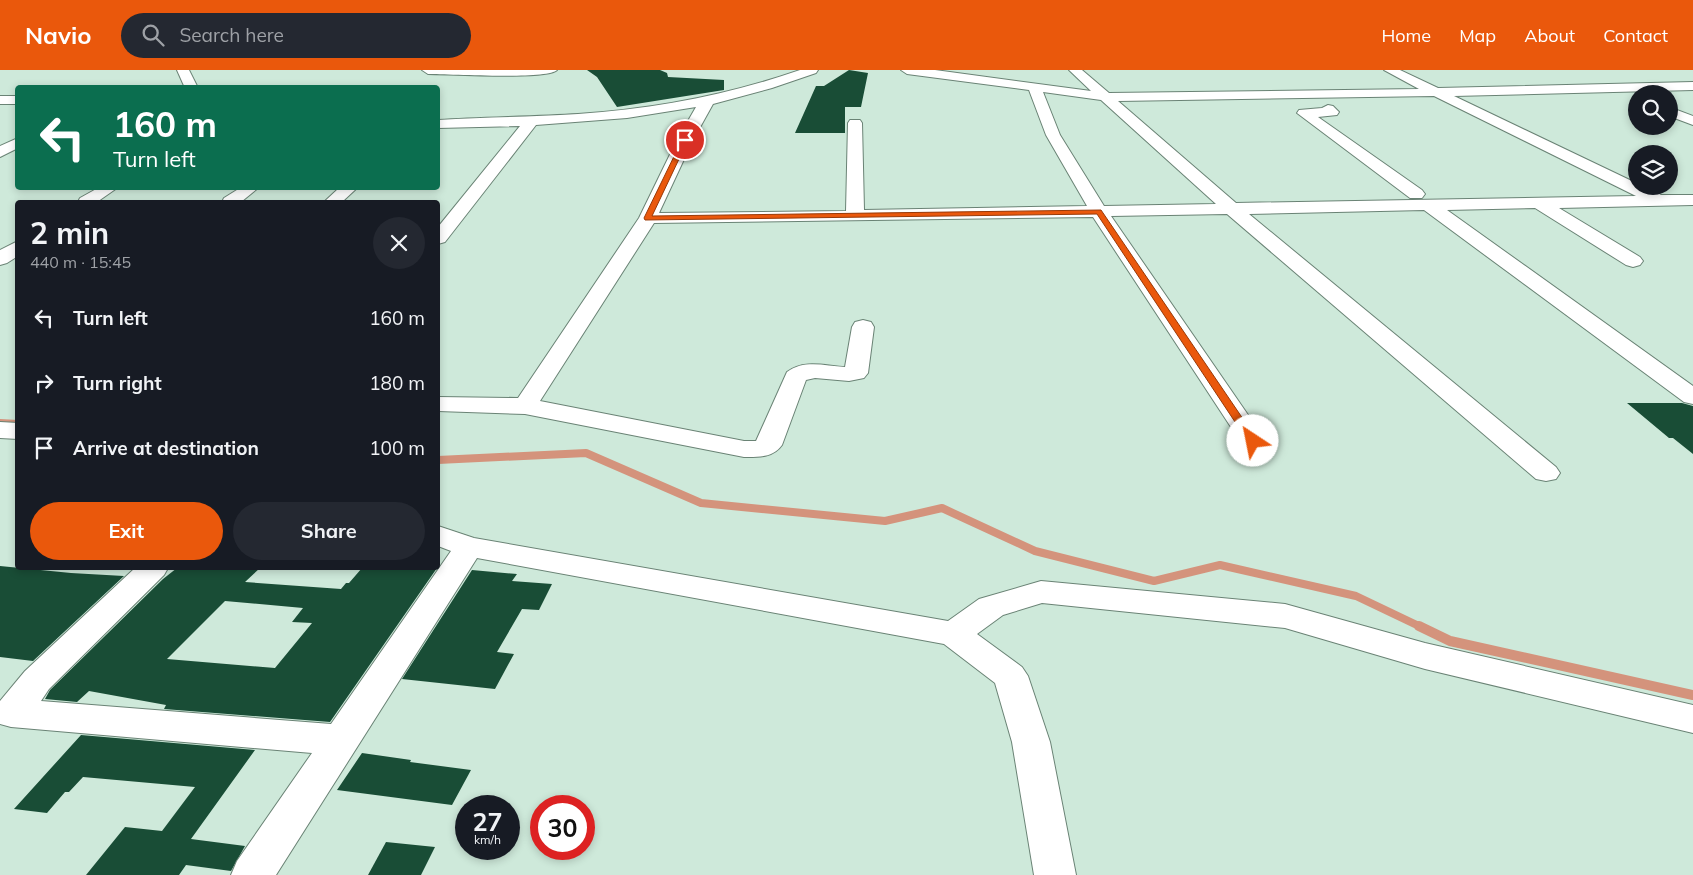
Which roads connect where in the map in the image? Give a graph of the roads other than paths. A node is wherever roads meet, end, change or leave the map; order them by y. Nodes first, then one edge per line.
1 (184, 70) edge
2 (428, 70) edge
3 (551, 70) edge
4 (812, 70) edge
5 (907, 70) edge
6 (1075, 70) edge
7 (1390, 70) edge
8 (1578, 76) dead end
9 (191, 85) edge
10 (1034, 86) junction
11 (1693, 86) edge
12 (1613, 88) junction
13 (1436, 93) junction
14 (1628, 95) edge
15 (1305, 96) junction
16 (1106, 97) junction
17 (709, 99) junction
18 (0, 100) edge
19 (15, 100) edge
20 (1678, 115) edge
21 (1693, 121) edge
22 (531, 122) junction
23 (855, 123) dead end
24 (440, 124) edge
25 (15, 144) edge
26 (0, 152) edge
27 (106, 190) edge
28 (247, 190) edge
29 (347, 190) edge
30 (1422, 199) junction
31 (89, 200) edge
32 (233, 200) edge
33 (334, 200) edge
34 (1660, 200) junction
35 (1693, 200) edge
36 (1537, 202) junction
37 (1232, 209) junction
38 (1099, 212) junction
39 (855, 216) junction
40 (1693, 216) edge
41 (648, 218) junction
42 (440, 236) edge
43 (15, 250) edge
44 (0, 259) edge
45 (1633, 261) dead end
46 (863, 327) dead end
47 (1693, 397) edge
48 (440, 404) edge
49 (525, 406) junction
50 (0, 430) edge
51 (15, 431) edge
52 (1253, 441) dead end
53 (1546, 473) dead end
54 (453, 541) edge
55 (440, 564) edge
56 (151, 570) edge
57 (437, 570) edge
58 (954, 634) junction
59 (1693, 719) edge
60 (341, 740) junction
61 (252, 875) edge
62 (1054, 875) edge

1 - 9 street
2 - 3 street
4 - 17 street
5 - 10 street
6 - 16 street
7 - 13 street
8 - 12 street
10 - 16 street
10 - 38 street
11 - 12 street
12 - 13 street
12 - 14 street
13 - 15 street
13 - 34 street
15 - 16 street
15 - 30 street
16 - 37 street
17 - 22 street
17 - 41 street
18 - 19 street
20 - 21 street
22 - 24 street
22 - 42 street
23 - 39 street
25 - 26 street
27 - 31 street
28 - 32 street
29 - 33 street
30 - 36 street
30 - 37 street
30 - 47 street
34 - 35 street
34 - 36 street
34 - 40 street
36 - 45 street
37 - 38 street
37 - 53 street
38 - 39 street
38 - 52 street
39 - 41 street
41 - 49 street
43 - 44 street
46 - 49 street
48 - 49 street
50 - 51 street
54 - 55 street
54 - 58 street
56 - 60 street
57 - 60 street
58 - 59 street
58 - 62 street
60 - 61 street

